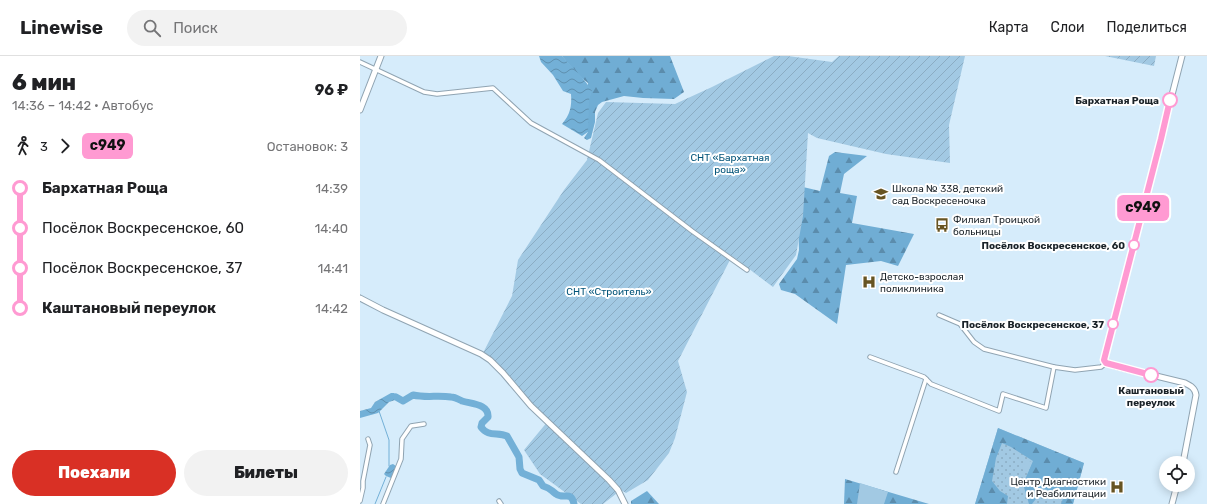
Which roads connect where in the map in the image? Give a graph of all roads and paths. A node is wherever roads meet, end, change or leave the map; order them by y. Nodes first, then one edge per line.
1 (381, 56) edge
2 (1182, 56) edge
3 (360, 62) edge
4 (376, 70) junction
5 (360, 110) edge
6 (747, 270) dead end
7 (360, 298) edge
8 (939, 315) dead end
9 (870, 357) dead end
10 (1106, 363) junction
11 (1054, 367) junction
12 (926, 379) junction
13 (424, 424) dead end
14 (368, 439) dead end
15 (1184, 456) edge
16 (896, 472) dead end
17 (1175, 492) edge
18 (360, 501) edge
19 (383, 504) edge
20 (625, 504) edge
21 (1172, 504) edge

1 - 4 main road
2 - 10 main road
3 - 4 street
4 - 5 main road
4 - 6 street
7 - 20 main road
8 - 11 street
9 - 12 street
10 - 11 street
10 - 15 main road
11 - 12 street
12 - 16 street
13 - 19 street
14 - 18 street
17 - 21 main road

